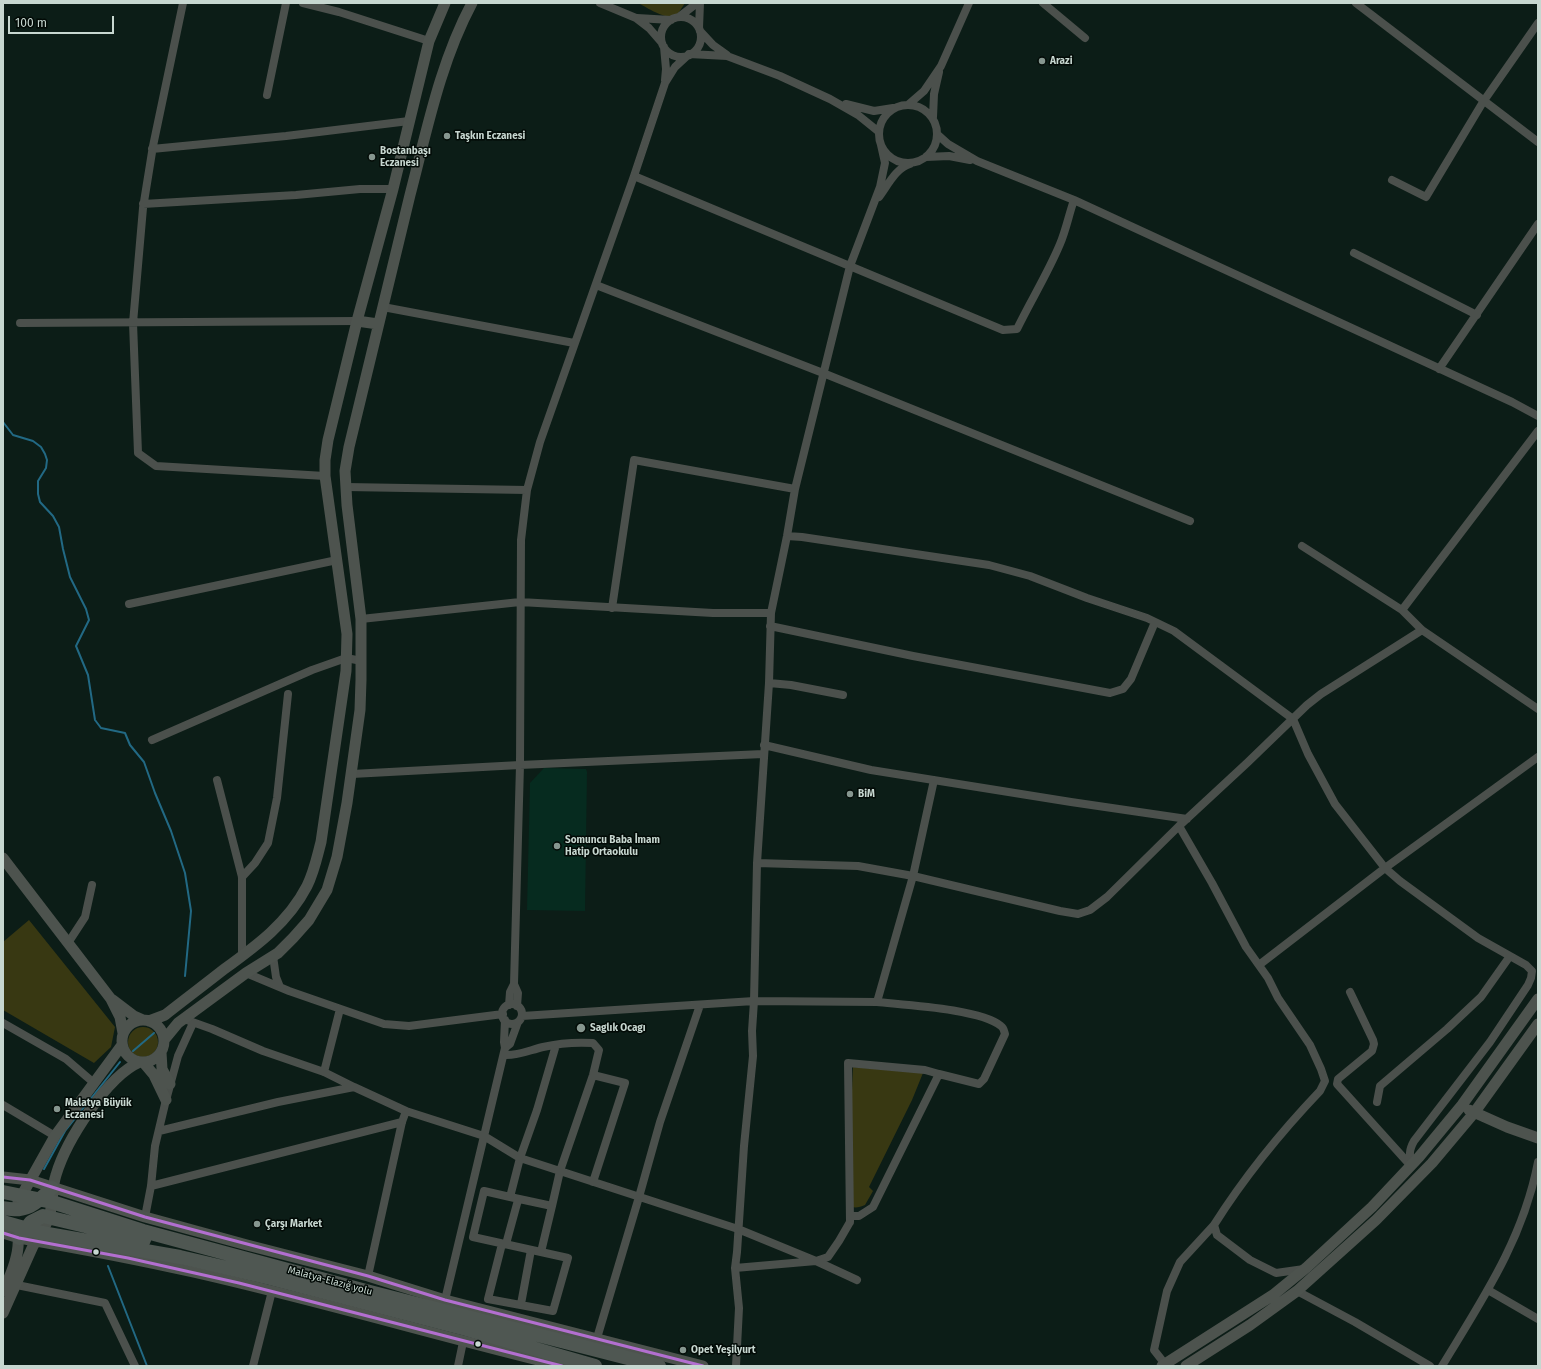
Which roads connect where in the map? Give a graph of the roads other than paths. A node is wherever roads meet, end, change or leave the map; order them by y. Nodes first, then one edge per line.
1 (183, 3) edge
2 (286, 3) edge
3 (303, 3) edge
4 (445, 3) edge
5 (472, 3) edge
6 (600, 3) edge
7 (698, 3) edge
8 (969, 3) edge
9 (1043, 3) edge
10 (1356, 3) edge
11 (323, 5) edge
12 (679, 17) junction
13 (636, 18) junction
14 (671, 20) junction
15 (1538, 23) edge
16 (700, 30) junction
17 (1085, 38) dead end
18 (429, 41) junction
19 (664, 46) junction
20 (689, 55) junction
21 (727, 56) junction
22 (941, 66) junction
23 (665, 83) junction
24 (267, 94) dead end
25 (830, 99) junction
26 (1483, 102) junction
27 (909, 104) junction
28 (894, 108) junction
29 (933, 117) junction
30 (409, 121) junction
31 (879, 132) junction
32 (938, 134) junction
33 (1538, 142) edge
34 (881, 145) junction
35 (152, 149) junction
36 (926, 157) junction
37 (977, 161) junction
38 (911, 163) junction
39 (634, 176) junction
40 (1392, 180) dead end
41 (392, 189) junction
42 (1074, 200) junction
43 (144, 204) junction
44 (873, 205) junction
45 (1538, 224) edge
46 (1354, 253) dead end
47 (850, 266) junction
48 (596, 285) junction
49 (383, 307) junction
50 (1477, 315) junction
51 (357, 321) junction
52 (20, 323) dead end
53 (132, 323) junction
54 (378, 324) junction
55 (574, 343) junction
56 (1439, 369) junction
57 (823, 373) junction
58 (1538, 416) edge
59 (1538, 431) edge
60 (325, 476) junction
61 (346, 487) junction
62 (795, 489) junction
63 (527, 490) junction
64 (1190, 521) dead end
65 (787, 536) junction
66 (1302, 546) dead end
67 (337, 560) junction
68 (520, 602) junction
69 (128, 604) dead end
70 (612, 608) junction
71 (1402, 610) junction
72 (771, 613) junction
73 (361, 619) junction
74 (1155, 622) junction
75 (770, 626) junction
76 (1422, 630) junction
77 (346, 658) junction
78 (362, 661) junction
79 (769, 683) junction
80 (288, 694) dead end
81 (843, 695) dead end
82 (1538, 708) edge
83 (1293, 718) junction
84 (152, 740) dead end
85 (764, 745) junction
86 (763, 754) junction
87 (1538, 757) edge
88 (520, 765) junction
89 (352, 774) junction
90 (216, 780) dead end
91 (934, 780) junction
92 (1187, 819) junction
93 (1179, 826) junction
94 (3, 858) edge
95 (757, 863) junction
96 (1385, 868) junction
97 (913, 876) junction
98 (242, 877) junction
99 (92, 885) dead end
100 (68, 943) junction
101 (242, 956) junction
102 (273, 956) junction
103 (1510, 956) junction
104 (1259, 965) junction
105 (246, 973) junction
106 (280, 987) junction
107 (1350, 992) dead end
108 (111, 999) junction
109 (1538, 999) edge
110 (754, 1001) junction
111 (877, 1002) junction
112 (513, 1005) junction
113 (700, 1005) junction
114 (340, 1009) junction
115 (504, 1017) junction
116 (520, 1019) junction
117 (146, 1020) junction
118 (188, 1021) junction
119 (3, 1023) edge
120 (1538, 1024) edge
121 (123, 1034) junction
122 (164, 1040) junction
123 (556, 1044) junction
124 (122, 1045) junction
125 (505, 1051) junction
126 (161, 1052) junction
127 (141, 1062) junction
128 (324, 1072) junction
129 (938, 1074) junction
130 (593, 1075) junction
131 (94, 1083) junction
132 (170, 1084) junction
133 (354, 1087) junction
134 (166, 1100) junction
135 (1376, 1102) dead end
136 (3, 1105) edge
137 (1462, 1105) junction
138 (406, 1111) junction
139 (1474, 1113) junction
140 (402, 1122) junction
141 (159, 1132) junction
142 (55, 1136) junction
143 (484, 1136) junction
144 (1538, 1138) edge
145 (520, 1158) junction
146 (1538, 1162) edge
147 (1411, 1165) junction
148 (560, 1171) junction
149 (3, 1177) edge
150 (30, 1180) junction
151 (593, 1182) junction
152 (151, 1186) junction
153 (13, 1194) edge
154 (48, 1197) junction
155 (639, 1197) junction
156 (514, 1199) junction
157 (552, 1206) junction
158 (9, 1209) edge
159 (52, 1217) junction
160 (144, 1217) junction
161 (850, 1222) junction
162 (1214, 1225) junction
163 (13, 1229) edge
164 (738, 1230) junction
165 (43, 1236) junction
166 (188, 1242) junction
167 (504, 1244) junction
168 (531, 1250) junction
169 (541, 1252) junction
170 (816, 1261) junction
171 (734, 1268) junction
172 (1306, 1268) junction
173 (368, 1276) junction
174 (321, 1279) junction
175 (857, 1280) dead end
176 (9, 1286) edge
177 (1488, 1290) junction
178 (272, 1291) junction
179 (1297, 1291) junction
180 (445, 1300) junction
181 (522, 1304) junction
182 (3, 1313) edge
183 (1538, 1319) edge
184 (597, 1338) junction
185 (463, 1342) junction
186 (1164, 1365) edge
187 (135, 1366) edge
188 (253, 1366) edge
189 (458, 1366) edge
190 (562, 1366) edge
191 (595, 1366) edge
192 (659, 1366) edge
193 (703, 1366) edge
194 (736, 1366) edge
195 (1186, 1366) edge
196 (1430, 1366) edge
197 (1442, 1366) edge

1 - 35 street
2 - 24 street
3 - 11 street
4 - 18 main road
5 - 49 main road
6 - 13 street
7 - 12 street
7 - 16 street
8 - 22 street
9 - 17 street
10 - 26 street
11 - 18 street
12 - 14 street
12 - 16 street
13 - 14 street
13 - 19 street
14 - 19 street
15 - 26 street
16 - 20 street
16 - 21 street
18 - 30 main road
19 - 20 street
19 - 23 street
20 - 21 street
20 - 23 street
21 - 25 street
22 - 27 street
22 - 29 street
23 - 39 street
25 - 28 street
25 - 31 street
26 - 33 street
26 - 40 street
27 - 28 street
27 - 29 street
28 - 31 street
29 - 32 street
30 - 35 street
30 - 41 main road
31 - 34 street
32 - 36 street
32 - 37 street
34 - 38 street
34 - 44 street
35 - 43 street
36 - 37 street
36 - 38 street
37 - 42 street
38 - 44 street
39 - 47 street
39 - 48 street
41 - 43 street
41 - 51 main road
42 - 47 street
42 - 56 street
43 - 53 street
44 - 47 street
45 - 50 street
46 - 50 street
47 - 57 street
48 - 55 street
48 - 57 street
49 - 54 main road
49 - 55 street
50 - 56 street
51 - 53 street
51 - 54 main road
51 - 60 main road
52 - 53 street
53 - 60 street
54 - 61 main road
55 - 63 street
56 - 58 street
57 - 62 street
57 - 64 street
59 - 71 street
60 - 67 main road
61 - 63 street
61 - 73 main road
62 - 65 street
62 - 70 street
63 - 68 street
65 - 72 street
65 - 74 street
66 - 71 street
67 - 69 street
67 - 77 main road
68 - 70 street
68 - 73 street
68 - 88 street
70 - 72 street
71 - 76 street
72 - 75 street
73 - 78 main road
74 - 75 street
74 - 83 street
75 - 79 street
76 - 82 street
76 - 83 street
77 - 78 street
77 - 84 street
77 - 101 main road
78 - 89 main road
79 - 81 street
79 - 85 street
80 - 98 street
83 - 92 street
83 - 96 street
85 - 86 street
85 - 91 street
86 - 88 street
86 - 95 street
87 - 96 street
88 - 89 street
88 - 112 street
89 - 102 main road
90 - 98 street
91 - 92 street
91 - 97 street
92 - 93 street
93 - 97 street
93 - 104 street
94 - 100 main road
95 - 97 street
95 - 110 street
96 - 103 street
96 - 104 street
97 - 111 street
98 - 101 street
99 - 100 street
100 - 108 main road
101 - 117 main road
102 - 105 main road
102 - 106 street
103 - 135 street
103 - 147 street
104 - 162 street
105 - 106 street
105 - 118 main road
106 - 114 street
107 - 147 street
108 - 117 main road
108 - 121 main road
109 - 137 main road
110 - 111 street
110 - 113 street
110 - 164 street
111 - 129 street
112 - 115 street
112 - 116 street
113 - 116 street
113 - 155 street
114 - 115 street
114 - 128 street
115 - 116 street
115 - 125 street
116 - 125 street
117 - 121 main road
117 - 122 main road
118 - 122 main road
118 - 128 street
118 - 132 street
119 - 131 street
120 - 139 main road
121 - 124 main road
122 - 126 main road
123 - 125 street
123 - 130 street
123 - 145 street
124 - 127 main road
124 - 131 main road
125 - 143 street
126 - 127 main road
126 - 132 main road
127 - 134 main road
127 - 154 main road
128 - 133 street
129 - 161 street
129 - 161 street
130 - 148 street
130 - 151 street
131 - 142 main road
132 - 134 street
133 - 138 street
133 - 141 street
134 - 141 street
136 - 142 street
137 - 139 main road
137 - 147 main road
138 - 140 street
138 - 143 street
139 - 144 main road
139 - 179 main road
140 - 152 street
140 - 173 street
141 - 152 street
142 - 150 main road
143 - 145 street
143 - 180 street
145 - 148 street
145 - 156 street
146 - 177 street
147 - 172 main road
148 - 151 street
148 - 157 street
149 - 150 main road
150 - 153 main road
150 - 154 main road
151 - 155 street
152 - 160 street
153 - 154 highway, Malatya-Elazığ yolu
153 - 158 highway
154 - 158 highway
154 - 159 main road
154 - 160 main road
154 - 166 highway, Malatya-Elazığ yolu
155 - 164 street
155 - 184 street
156 - 157 street
156 - 167 street
156 - 167 street
157 - 169 street
158 - 163 main road
159 - 163 highway
159 - 165 highway
159 - 166 highway
160 - 173 main road
161 - 170 street
162 - 172 street
162 - 186 street
163 - 165 highway, Malatya-Elazığ yolu
163 - 176 main road
164 - 170 street
164 - 171 street
165 - 176 main road
165 - 178 main road
165 - 191 highway, Malatya-Elazığ yolu
166 - 174 highway, Malatya-Elazığ yolu
167 - 168 street
167 - 181 street
168 - 169 street
168 - 181 street
169 - 181 street
170 - 171 street
170 - 175 street
171 - 194 street
172 - 186 main road
173 - 180 main road
174 - 180 main road
174 - 192 highway, Malatya-Elazığ yolu
176 - 182 main road
176 - 187 street
177 - 183 street
177 - 197 street
178 - 185 main road
178 - 188 street
179 - 195 main road
179 - 196 street
180 - 184 main road
184 - 193 main road
185 - 189 street
185 - 190 main road

